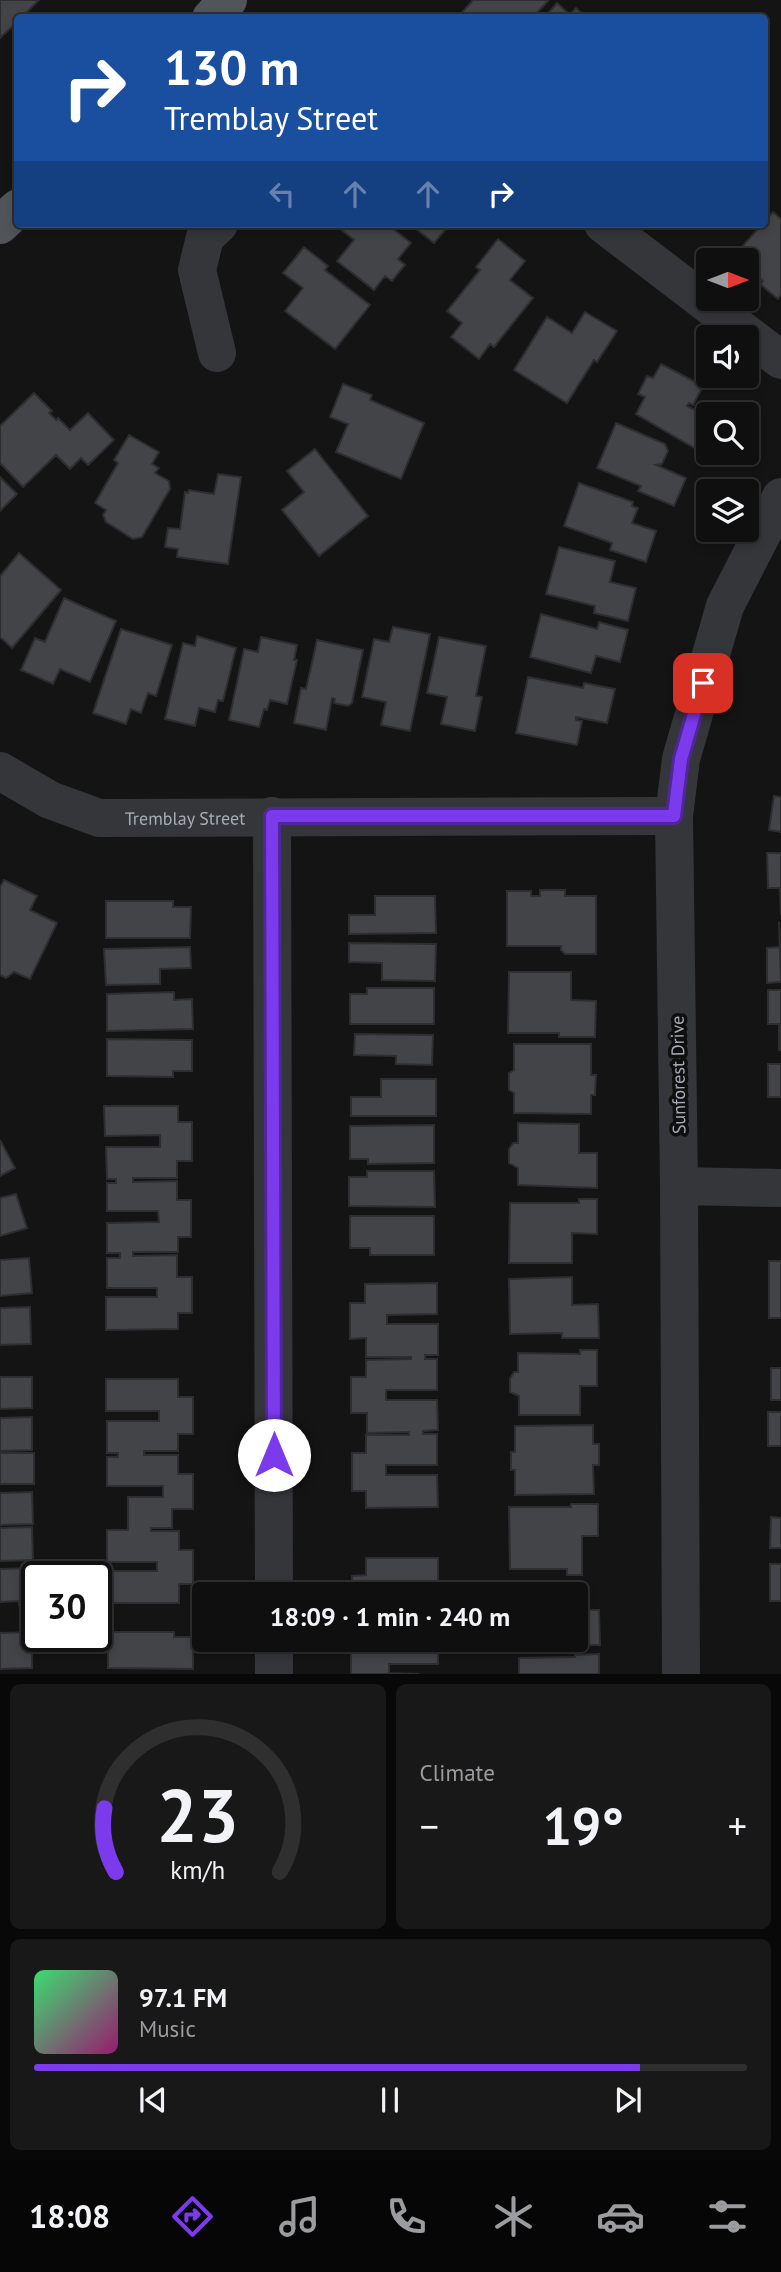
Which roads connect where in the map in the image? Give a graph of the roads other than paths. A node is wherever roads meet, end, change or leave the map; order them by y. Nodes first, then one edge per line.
1 (228, 0) edge
2 (215, 14) edge
3 (14, 212) edge
4 (0, 225) edge
5 (215, 228) edge
6 (608, 228) edge
7 (217, 353) dead end
8 (781, 360) edge
9 (781, 497) edge
10 (0, 772) edge
11 (272, 816) junction
12 (674, 816) junction
13 (680, 1186) junction
14 (781, 1188) edge
15 (274, 1582) edge
16 (274, 1652) edge
17 (274, 1674) edge
18 (681, 1674) edge

1 - 2 main road
3 - 4 main road
5 - 7 street
6 - 8 street
9 - 12 street, Sunforest Drive
10 - 11 street, Tremblay Street
11 - 12 street, Tremblay Street
11 - 15 street
12 - 13 street, Sunforest Drive
13 - 14 street
13 - 18 street, Sunforest Drive
16 - 17 street

